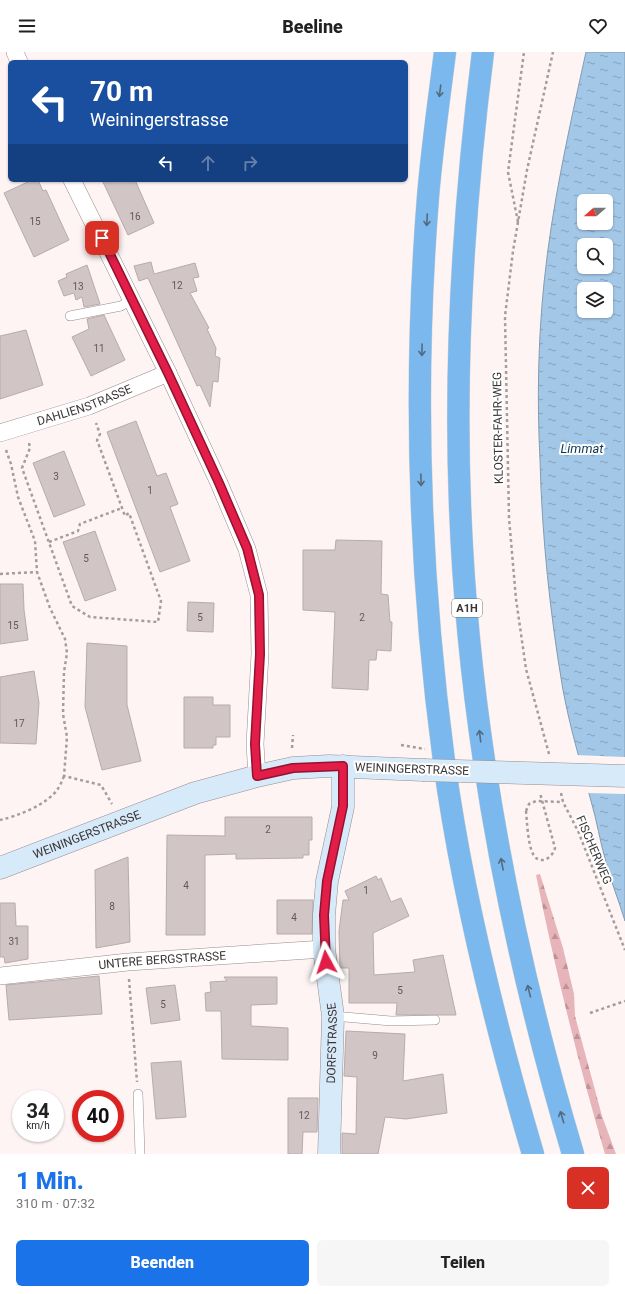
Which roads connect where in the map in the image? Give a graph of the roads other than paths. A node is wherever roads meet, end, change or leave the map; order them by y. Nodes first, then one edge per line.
1 (445, 52) edge
2 (483, 52) edge
3 (73, 182) edge
4 (132, 300) junction
5 (70, 316) dead end
6 (168, 373) junction
7 (2, 439) edge
8 (343, 766) junction
9 (257, 776) junction
10 (625, 776) edge
11 (0, 868) edge
12 (324, 949) junction
13 (0, 976) edge
14 (333, 1016) junction
15 (435, 1020) dead end
16 (138, 1094) road end
17 (140, 1154) edge
18 (329, 1154) edge
19 (533, 1154) edge
20 (573, 1154) edge

1 -> 19 highway
20 -> 2 highway, A1H
3 - 4 street
4 - 5 lane
4 - 6 street
6 - 7 street, DAHLIENSTRASSE
6 - 9 street
8 - 9 main road, WEININGERSTRASSE
8 - 10 main road, WEININGERSTRASSE, bridge
8 - 12 main road, DORFSTRASSE
9 - 11 main road, WEININGERSTRASSE
12 - 13 street, UNTERE BERGSTRASSE
12 - 14 main road, DORFSTRASSE
14 - 15 lane
14 - 18 main road, DORFSTRASSE
16 - 17 lane

